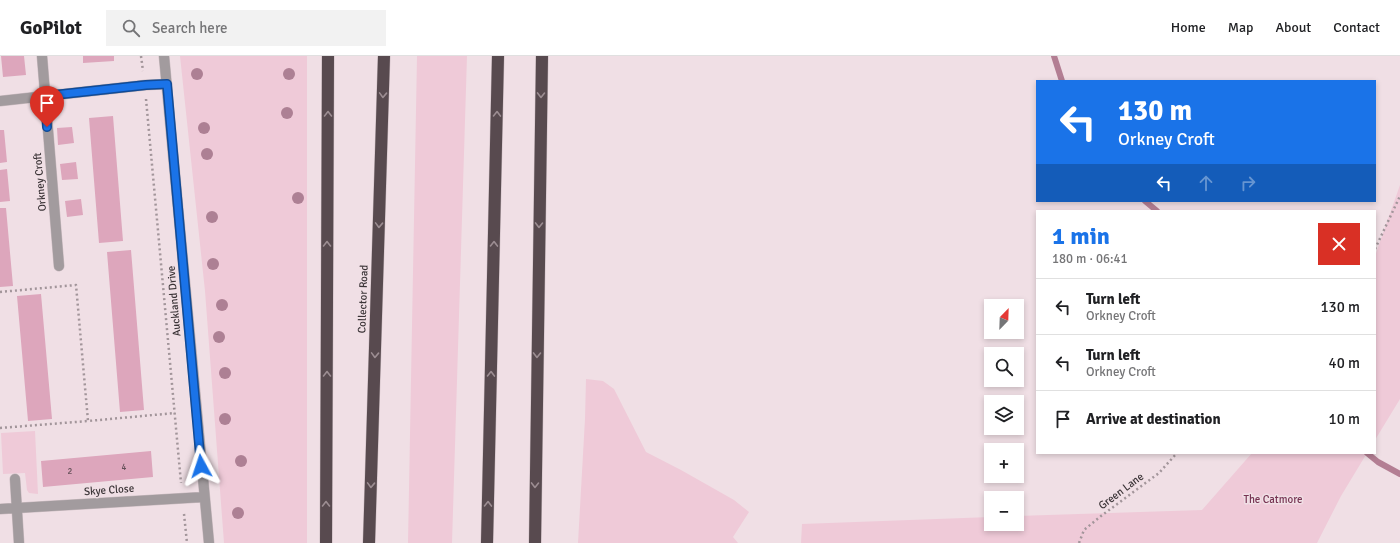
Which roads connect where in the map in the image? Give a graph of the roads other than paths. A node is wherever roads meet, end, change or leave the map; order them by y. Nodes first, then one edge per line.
1 (42, 56) edge
2 (164, 56) edge
3 (328, 56) edge
4 (384, 56) edge
5 (498, 56) edge
6 (542, 56) edge
7 (167, 84) junction
8 (45, 96) junction
9 (0, 101) edge
10 (59, 266) dead end
11 (15, 479) dead end
12 (204, 497) junction
13 (16, 508) junction
14 (0, 509) edge
15 (19, 543) edge
16 (209, 543) edge
17 (326, 543) edge
18 (369, 543) edge
19 (487, 543) edge
20 (535, 543) edge

1 - 8 street, Orkney Croft
2 - 7 street, Auckland Drive
17 -> 3 highway
4 -> 18 highway, Collector Road
19 -> 5 highway
6 -> 20 highway
7 - 8 street
7 - 12 street, Auckland Drive
8 - 9 street
8 - 10 street, Orkney Croft
11 - 13 street
12 - 13 street, Skye Close
12 - 16 street, Auckland Drive
13 - 14 street, Skye Close
13 - 15 street

